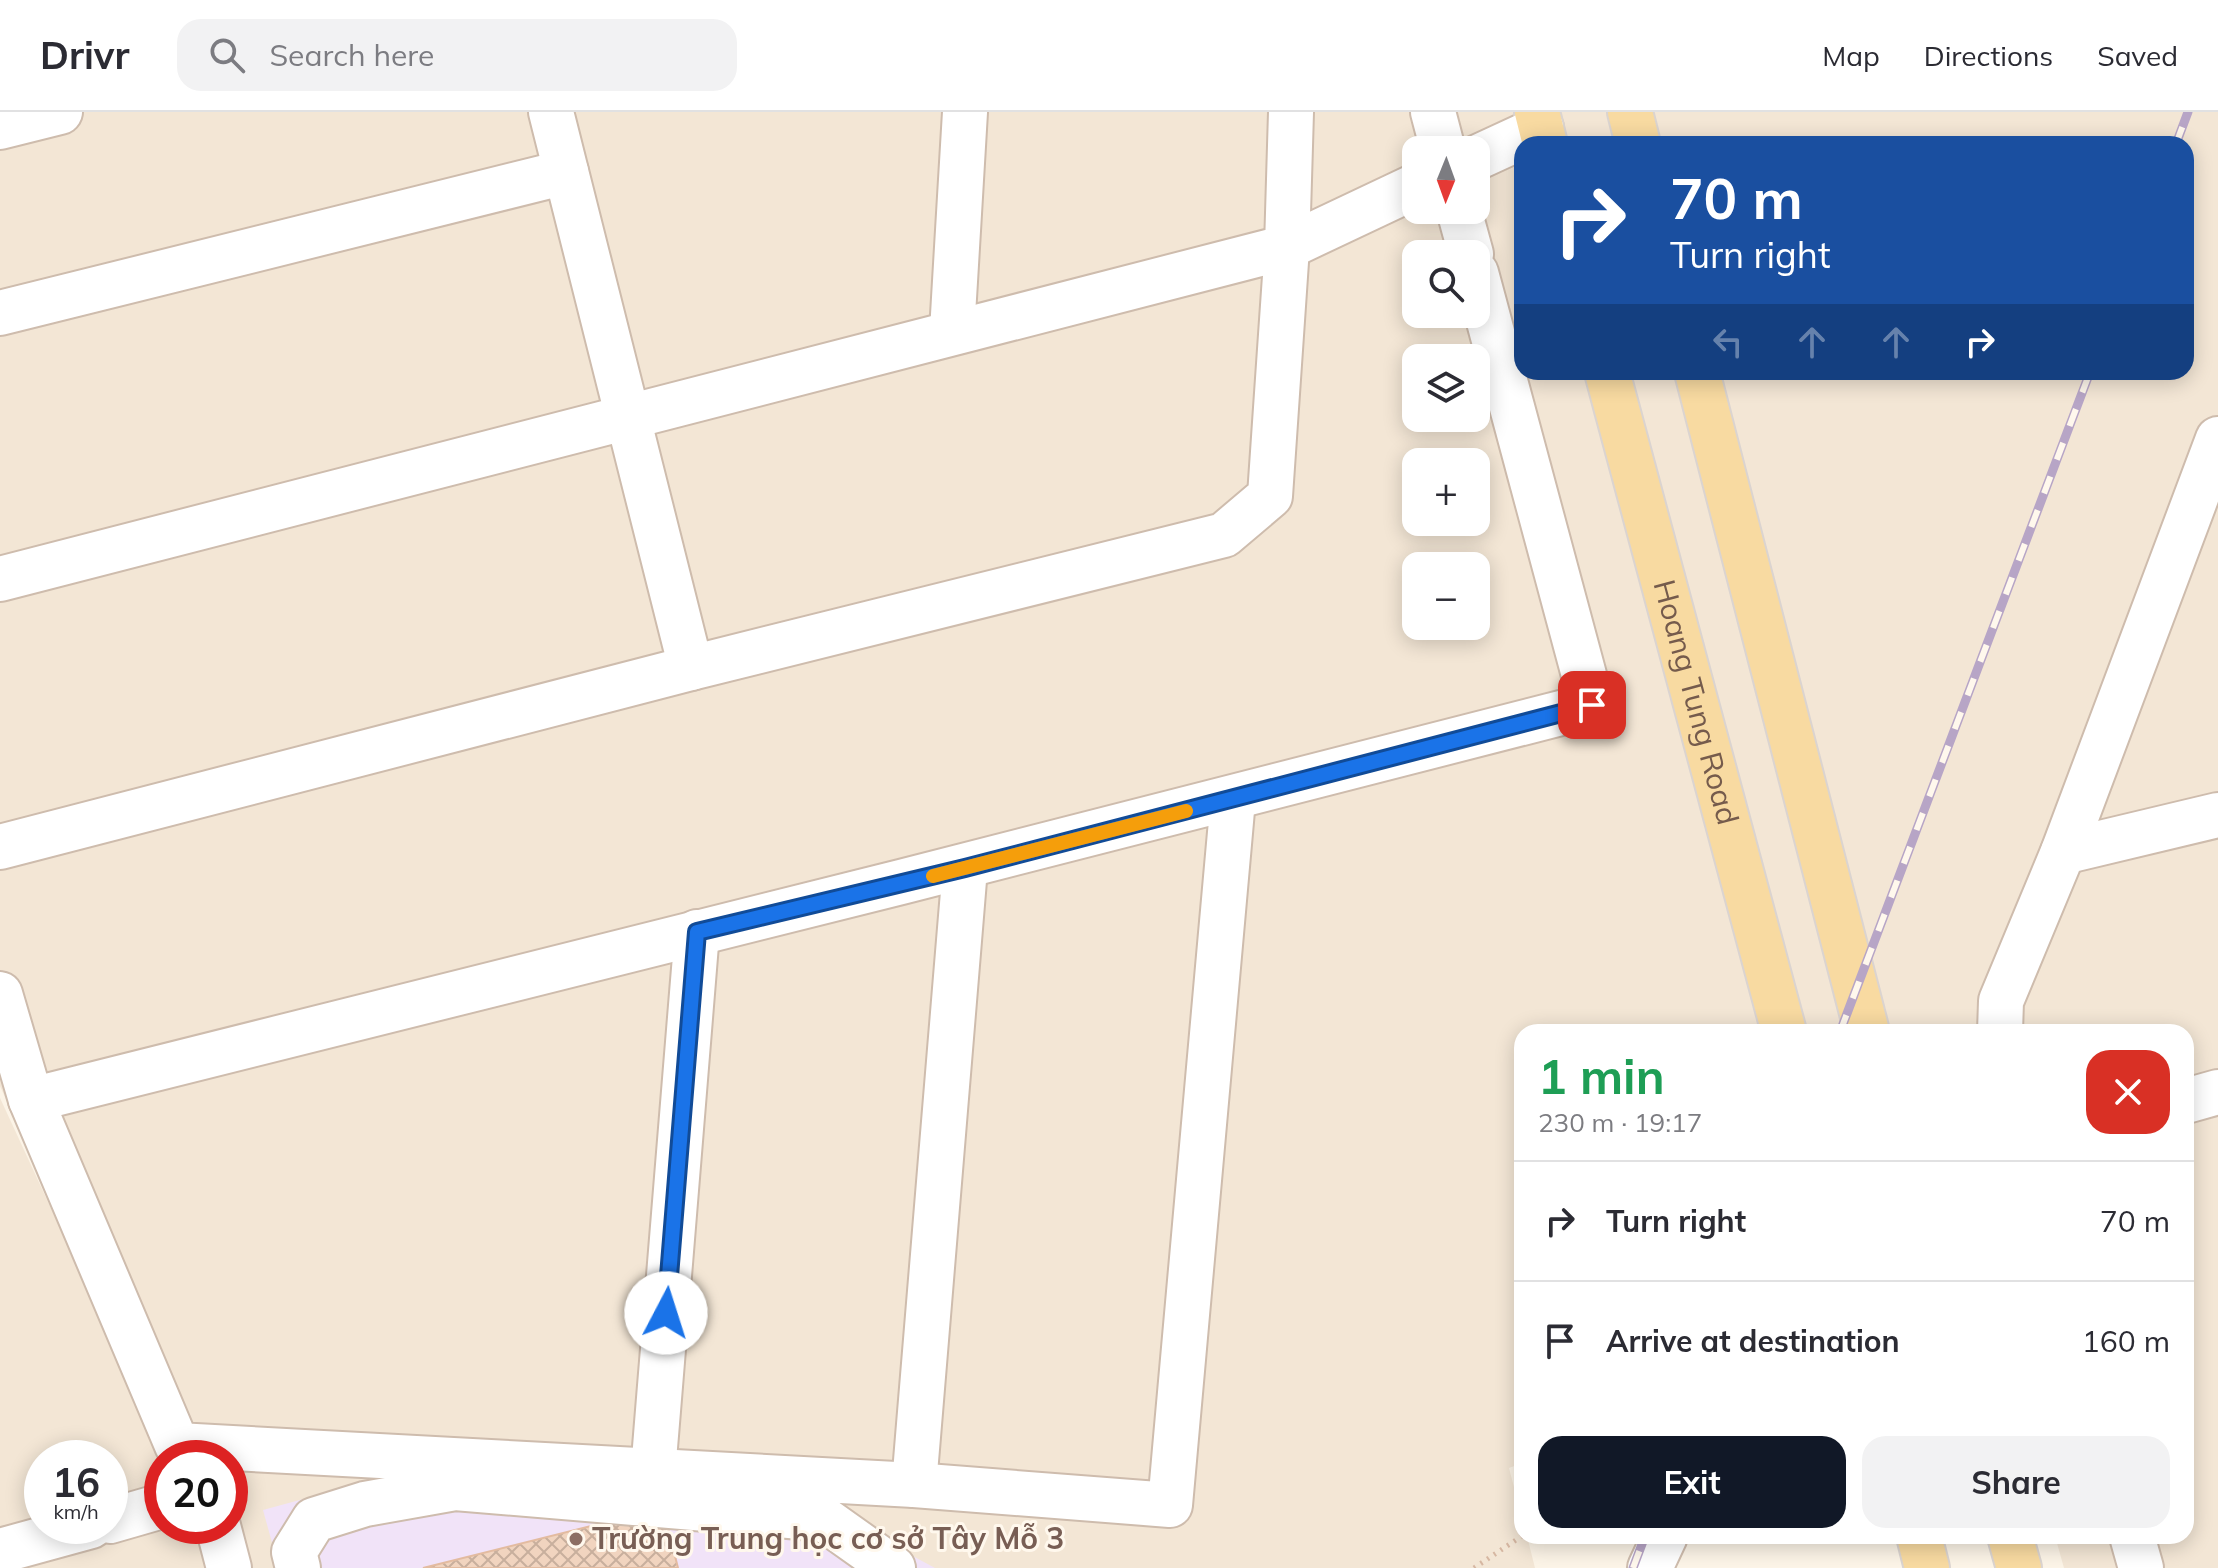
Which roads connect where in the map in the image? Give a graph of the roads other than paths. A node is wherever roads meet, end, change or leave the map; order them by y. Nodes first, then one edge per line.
1 (60, 112) edge
2 (551, 112) edge
3 (965, 112) edge
4 (1291, 112) edge
5 (1433, 112) edge
6 (1630, 112) edge
7 (0, 127) edge
8 (1439, 136) edge
9 (1636, 136) edge
10 (1514, 140) edge
11 (1490, 152) edge
12 (566, 172) junction
13 (1402, 193) edge
14 (1287, 247) junction
15 (0, 313) edge
16 (1490, 325) edge
17 (952, 332) junction
18 (1609, 380) edge
19 (1699, 380) edge
20 (630, 415) junction
21 (2218, 439) edge
22 (0, 579) edge
23 (691, 668) junction
24 (1233, 799) junction
25 (2218, 815) edge
26 (0, 847) edge
27 (2063, 852) junction
28 (965, 868) junction
29 (697, 932) junction
30 (0, 994) edge
31 (1782, 1024) edge
32 (1865, 1024) edge
33 (2000, 1024) edge
34 (2218, 1092) edge
35 (2194, 1099) edge
36 (31, 1100) junction
37 (653, 1472) junction
38 (914, 1485) junction
39 (25, 1544) edge
40 (223, 1544) edge
41 (1661, 1544) edge
42 (1921, 1544) edge
43 (2012, 1544) edge
44 (2134, 1544) edge
45 (0, 1551) edge
46 (229, 1568) edge
47 (298, 1568) edge
48 (893, 1568) edge
49 (1650, 1568) edge
50 (1927, 1568) edge
51 (2019, 1568) edge
52 (2141, 1568) edge

1 - 7 street
2 - 12 street
3 - 17 street
4 - 14 street
5 - 8 street
6 - 9 main road
10 - 11 street
12 - 15 street
12 - 20 street
13 - 14 street
14 - 17 street
14 - 23 street
16 - 24 street
17 - 20 street
18 - 31 main road, Hoang Tung Road
19 - 32 main road
20 - 22 street
20 - 23 street
21 - 27 street
23 - 26 street
24 - 28 street
24 - 38 street
25 - 27 street
27 - 33 street
28 - 29 street
28 - 38 street
29 - 36 street
29 - 37 street
30 - 36 street
34 - 35 street
36 - 37 street
37 - 38 street
39 - 45 street
40 - 46 street
41 - 49 street
42 - 50 main road
43 - 51 main road
44 - 52 street
47 - 48 street

